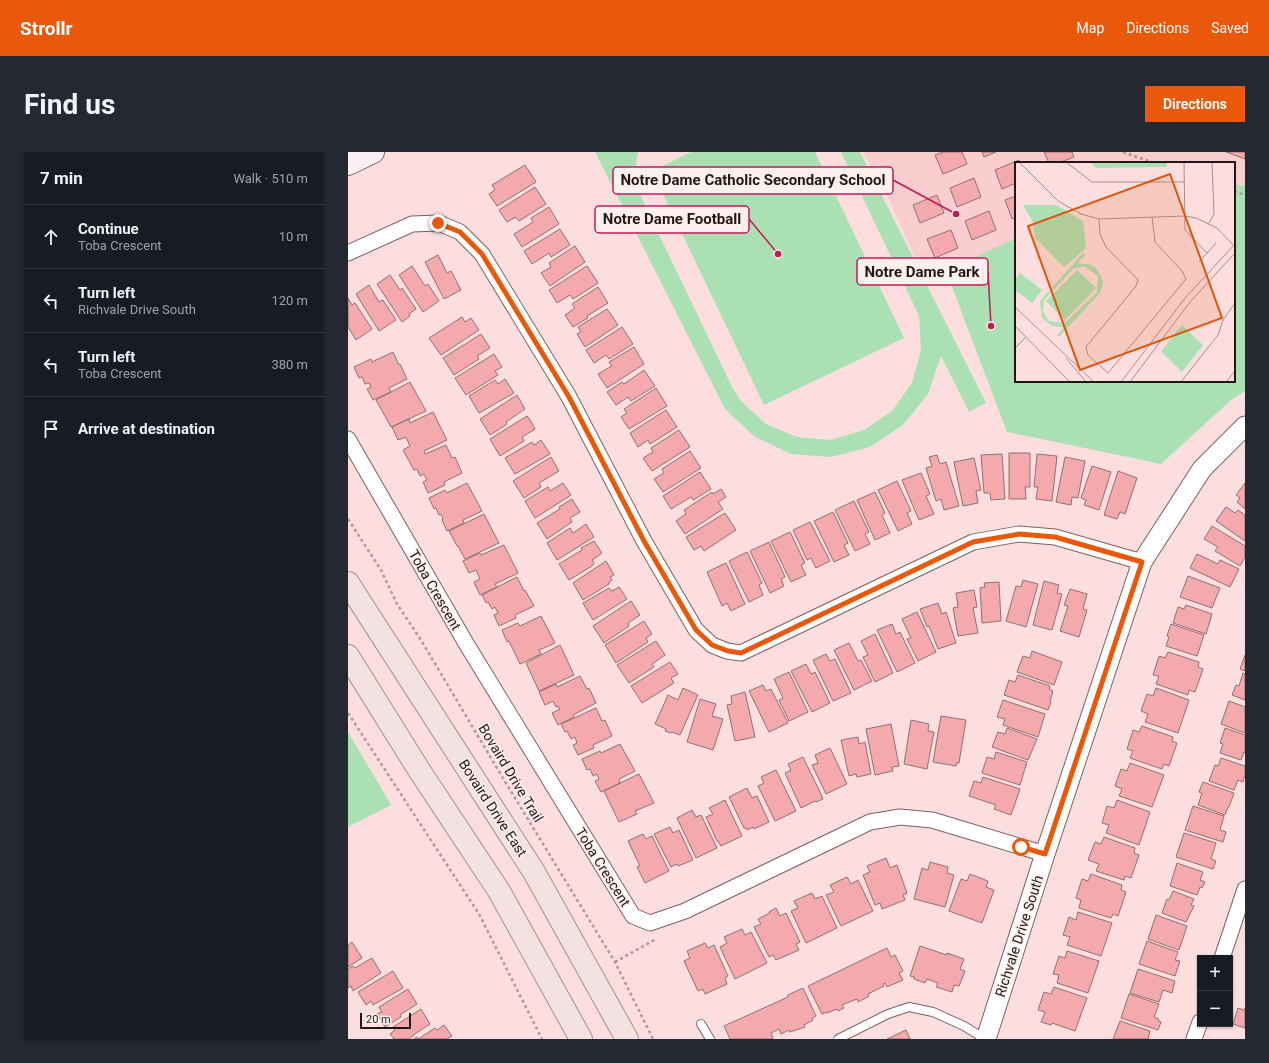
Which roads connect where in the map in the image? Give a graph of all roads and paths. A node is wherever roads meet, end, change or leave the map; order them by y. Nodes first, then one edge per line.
1 (373, 152) edge
2 (1123, 152) edge
3 (1151, 162) edge
4 (348, 164) edge
5 (1235, 191) edge
6 (1245, 195) edge
7 (348, 253) edge
8 (1245, 426) edge
9 (348, 439) edge
10 (348, 519) edge
11 (1142, 562) junction
12 (348, 583) edge
13 (348, 656) edge
14 (348, 712) edge
15 (1045, 854) junction
16 (1245, 889) edge
17 (660, 920) junction
18 (1223, 955) edge
19 (615, 962) junction
20 (701, 1024) dead end
21 (1198, 1027) edge
22 (542, 1039) edge
23 (581, 1039) edge
24 (627, 1039) edge
25 (653, 1039) edge
26 (710, 1039) edge
27 (838, 1039) edge
28 (985, 1039) edge
29 (1194, 1039) edge

1 - 4 main road
2 - 3 path
5 - 6 path
7 - 11 street
8 - 11 street, Richvale Drive South
9 - 17 street, Toba Crescent
10 - 19 path, Bovaird Drive Trail
11 - 15 street, Richvale Drive South
12 - 24 main road, Bovaird Drive East
13 - 23 main road
14 - 22 path
15 - 17 street, Toba Crescent
15 - 28 street, Richvale Drive South
16 - 18 street
17 - 19 path
19 - 25 path, Bovaird Drive Trail
20 - 26 lane
21 - 29 street
27 - 28 lane

